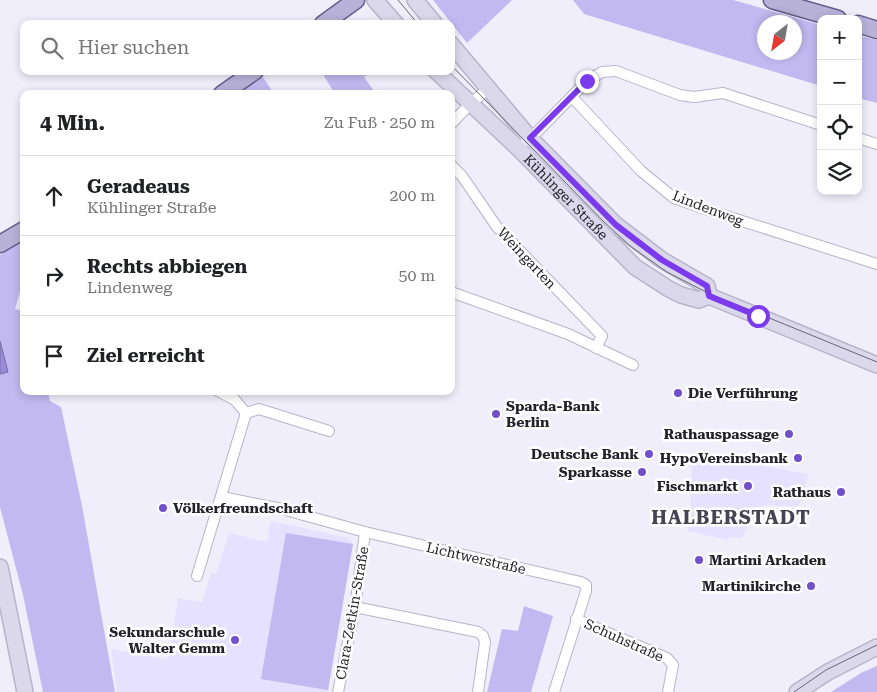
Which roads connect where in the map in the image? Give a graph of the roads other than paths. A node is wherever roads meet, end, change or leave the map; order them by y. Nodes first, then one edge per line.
1 (356, 0) edge
2 (375, 0) edge
3 (415, 0) edge
4 (772, 0) edge
5 (824, 15) edge
6 (328, 20) edge
7 (392, 20) edge
8 (432, 20) edge
9 (862, 25) edge
10 (877, 30) edge
11 (455, 49) edge
12 (249, 75) edge
13 (440, 75) edge
14 (488, 89) junction
15 (228, 90) edge
16 (572, 98) junction
17 (470, 104) junction
18 (455, 120) edge
19 (817, 124) edge
20 (530, 138) junction
21 (862, 139) edge
22 (877, 144) edge
23 (518, 148) junction
24 (455, 169) edge
25 (20, 232) edge
26 (0, 244) edge
27 (877, 264) edge
28 (455, 293) edge
29 (709, 296) junction
30 (596, 348) junction
31 (877, 364) edge
32 (633, 365) dead end
33 (226, 395) edge
34 (246, 413) junction
35 (329, 431) dead end
36 (222, 497) junction
37 (365, 532) junction
38 (0, 567) edge
39 (197, 576) dead end
40 (586, 585) joint
41 (355, 607) junction
42 (576, 619) junction
43 (877, 647) edge
44 (25, 692) edge
45 (338, 692) edge
46 (478, 692) edge
47 (554, 692) edge
48 (668, 692) edge
49 (796, 692) edge

1 - 6 main road
2 - 7 street
3 - 8 street
4 - 5 main road
9 - 10 main road
11 - 14 street, Kühlinger Straße
12 - 15 main road
13 - 17 street, Kühlinger Straße
14 - 17 street
14 - 20 street, Kühlinger Straße
16 - 19 street
16 - 20 street
16 - 27 street, Lindenweg
17 - 18 street
17 - 23 street, Kühlinger Straße
20 - 23 street
20 - 29 street, Kühlinger Straße
21 - 22 street
23 - 29 street, Kühlinger Straße
24 - 30 street, Weingarten
25 - 26 main road
28 - 30 street
29 - 31 street, Kühlinger Straße
30 - 32 street
33 - 34 street
34 - 35 street
34 - 36 street
36 - 37 street, Clara-Zetkin-Straße
36 - 39 street
37 - 40 street, Lichtwerstraße
37 - 41 street, Clara-Zetkin-Straße
38 - 44 street
40 - 42 street, Schuhstraße
41 - 45 street, Clara-Zetkin-Straße
41 - 46 street
42 - 47 street, Schuhstraße
42 - 48 street, Schuhstraße
43 - 49 street

